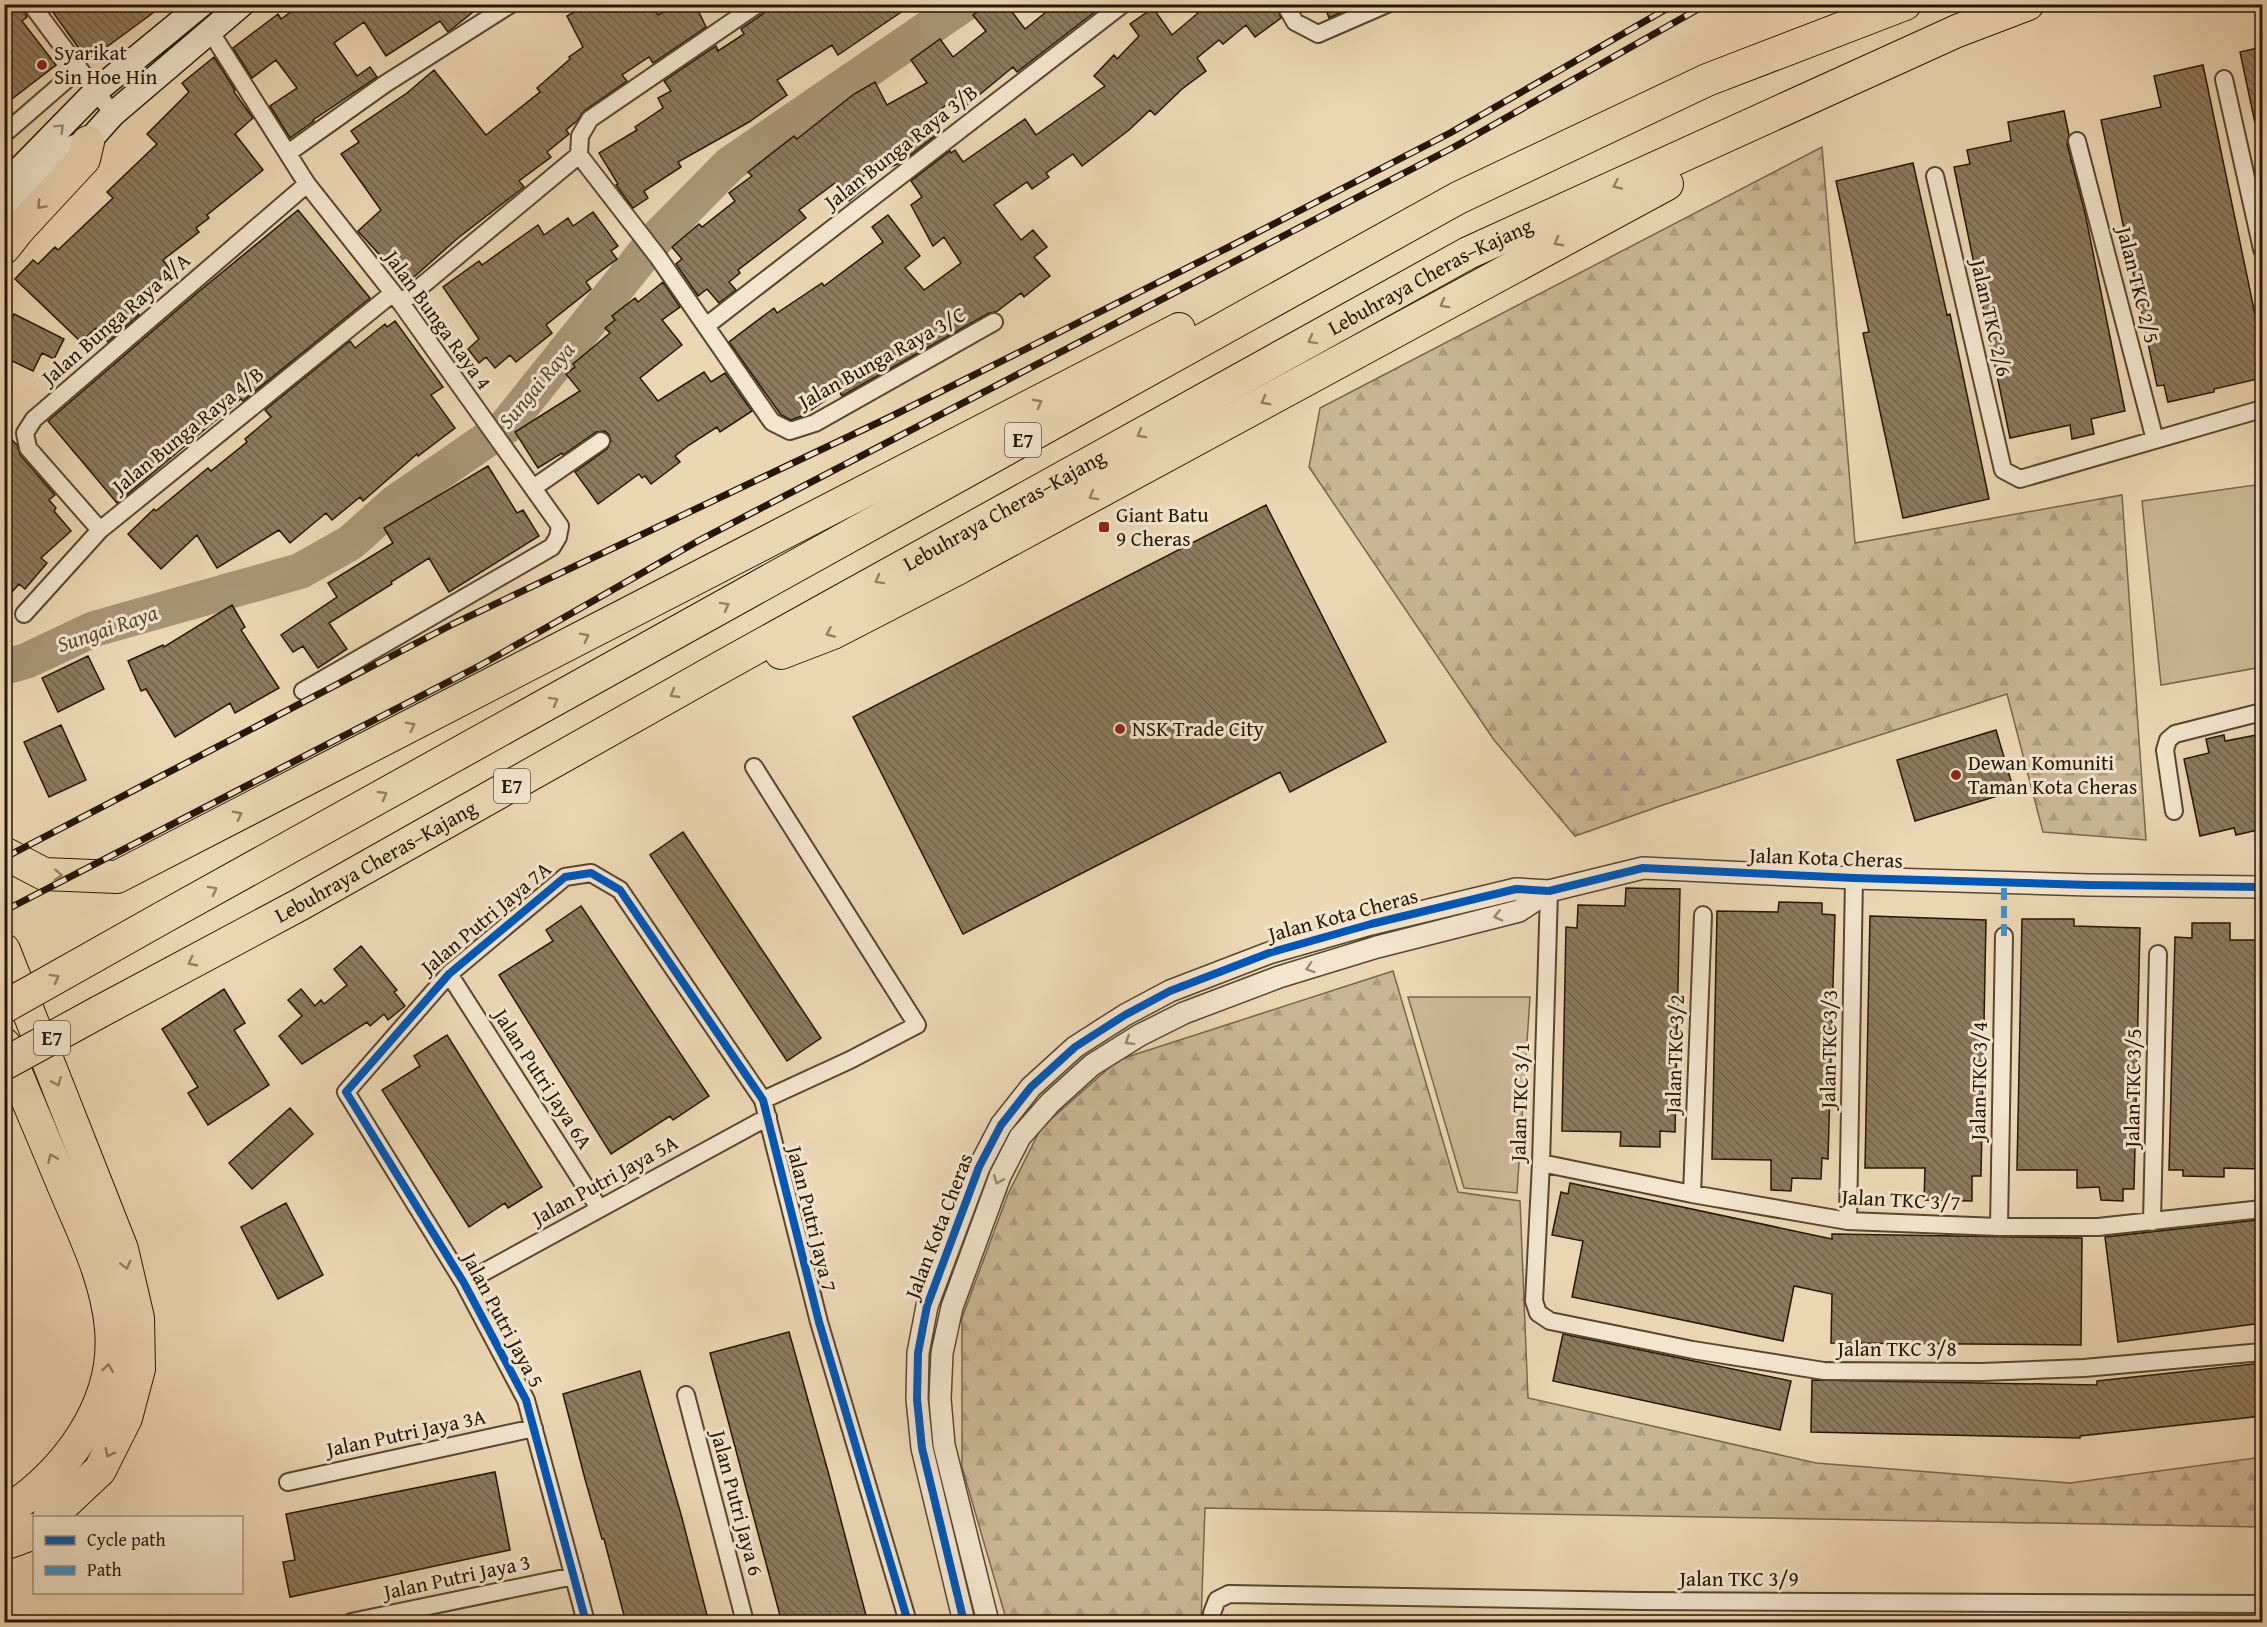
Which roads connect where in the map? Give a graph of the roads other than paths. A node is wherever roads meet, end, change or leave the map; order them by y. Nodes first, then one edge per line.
1 (30, 4) edge
2 (242, 4) edge
3 (511, 4) edge
4 (758, 4) edge
5 (1123, 4) edge
6 (1285, 4) edge
7 (1387, 4) edge
8 (1905, 4) edge
9 (2028, 4) edge
10 (195, 10) edge
11 (210, 32) junction
12 (79, 69) junction
13 (2224, 79) dead end
14 (95, 92) junction
15 (112, 114) junction
16 (4, 134) edge
17 (2078, 141) dead end
18 (88, 142) junction
19 (288, 153) junction
20 (579, 155) junction
21 (1935, 176) dead end
22 (4, 184) edge
23 (307, 184) junction
24 (1458, 198) junction
25 (4, 212) edge
26 (4, 248) edge
27 (2262, 249) edge
28 (397, 298) junction
29 (994, 322) dead end
30 (706, 326) junction
31 (2262, 409) edge
32 (2155, 440) junction
33 (601, 441) dead end
34 (533, 488) junction
35 (100, 530) junction
36 (24, 614) dead end
37 (303, 691) dead end
38 (2262, 712) edge
39 (754, 768) dead end
40 (2174, 811) dead end
41 (4, 854) edge
42 (591, 873) joint
43 (1854, 878) junction
44 (2262, 887) edge
45 (1549, 891) junction
46 (1703, 915) dead end
47 (2004, 936) dead end
48 (4, 950) edge
49 (2158, 954) dead end
50 (449, 974) junction
51 (4, 1007) edge
52 (4, 1044) edge
53 (4, 1064) edge
54 (346, 1092) joint
55 (763, 1100) junction
56 (768, 1116) junction
57 (1541, 1163) junction
58 (1692, 1194) junction
59 (598, 1208) junction
60 (2262, 1209) edge
61 (1848, 1221) junction
62 (2152, 1222) junction
63 (1999, 1227) junction
64 (464, 1283) junction
65 (1538, 1313) joint
66 (2262, 1352) edge
67 (686, 1395) dead end
68 (534, 1428) junction
69 (288, 1482) dead end
70 (4, 1513) edge
71 (51, 1516) edge
72 (33, 1531) edge
73 (4, 1544) edge
74 (574, 1576) junction
75 (2262, 1604) edge
76 (351, 1623) edge
77 (586, 1623) edge
78 (746, 1623) edge
79 (908, 1623) edge
80 (964, 1623) edge
81 (988, 1623) edge
82 (1212, 1623) edge

1 - 12 street
2 - 11 main road
3 - 19 street
4 - 20 street
5 - 30 street, Jalan Bunga Raya 3/B
6 - 7 street
8 - 24 highway, E7
9 -> 53 highway, Lebuhraya Cheras–Kajang / E7, bridge
10 - 14 main road
11 - 15 main road
11 - 19 street, Jalan Bunga Raya 4
12 - 14 street
12 - 16 street
13 - 27 street
14 - 15 street
22 -> 14 main road
15 - 18 main road
17 - 32 street, Jalan TKC 2/5
18 - 25 main road
18 -> 26 highway
19 - 23 street, Jalan Bunga Raya 4
20 - 28 street, Jalan Bunga Raya 4/B
20 - 30 street
21 - 32 street, Jalan TKC 2/6
23 - 28 street, Jalan Bunga Raya 4
23 - 35 street, Jalan Bunga Raya 4/A
41 -> 24 highway
51 -> 24 highway, E7, bridge
28 - 34 street, Jalan Bunga Raya 4
28 - 35 street, Jalan Bunga Raya 4/B
29 - 30 street, Jalan Bunga Raya 3/C
31 - 32 street
33 - 34 street
34 - 37 street, Jalan Bunga Raya 4
35 - 36 street, Jalan Bunga Raya 4/B
38 - 40 street
39 - 55 street
42 - 50 street, Jalan Putri Jaya 7A
42 - 55 street, Jalan Putri Jaya 7
43 - 44 street, Jalan Kota Cheras
43 - 45 street, Jalan Kota Cheras
43 - 61 street, Jalan TKC 3/3
45 - 57 street, Jalan TKC 3/1
45 - 80 street, Jalan Kota Cheras
45 -> 81 street, Jalan Kota Cheras
46 - 58 street, Jalan TKC 3/2
47 - 63 street, Jalan TKC 3/4
48 -> 71 highway
49 - 62 street, Jalan TKC 3/5
50 - 54 street, Jalan Putri Jaya 7A
50 - 59 street, Jalan Putri Jaya 6A
70 -> 52 highway
54 - 64 street, Jalan Putri Jaya 5
55 - 56 street, Jalan Putri Jaya 7
56 - 59 street, Jalan Putri Jaya 5A
56 - 79 street, Jalan Putri Jaya 7
57 - 58 street, Jalan TKC 3/7
57 - 65 street, Jalan TKC 3/1
58 - 61 street, Jalan TKC 3/7
59 - 64 street, Jalan Putri Jaya 5A
60 - 62 street, Jalan TKC 3/7
61 - 63 street, Jalan TKC 3/7
62 - 63 street, Jalan TKC 3/7
64 - 68 street, Jalan Putri Jaya 5
65 - 66 street, Jalan TKC 3/8
67 - 78 street, Jalan Putri Jaya 6
68 - 69 street, Jalan Putri Jaya 3A
68 - 74 street, Jalan Putri Jaya 5
72 - 73 highway
74 - 76 street, Jalan Putri Jaya 3
74 - 77 street, Jalan Putri Jaya 5
75 - 82 street, Jalan TKC 3/9

